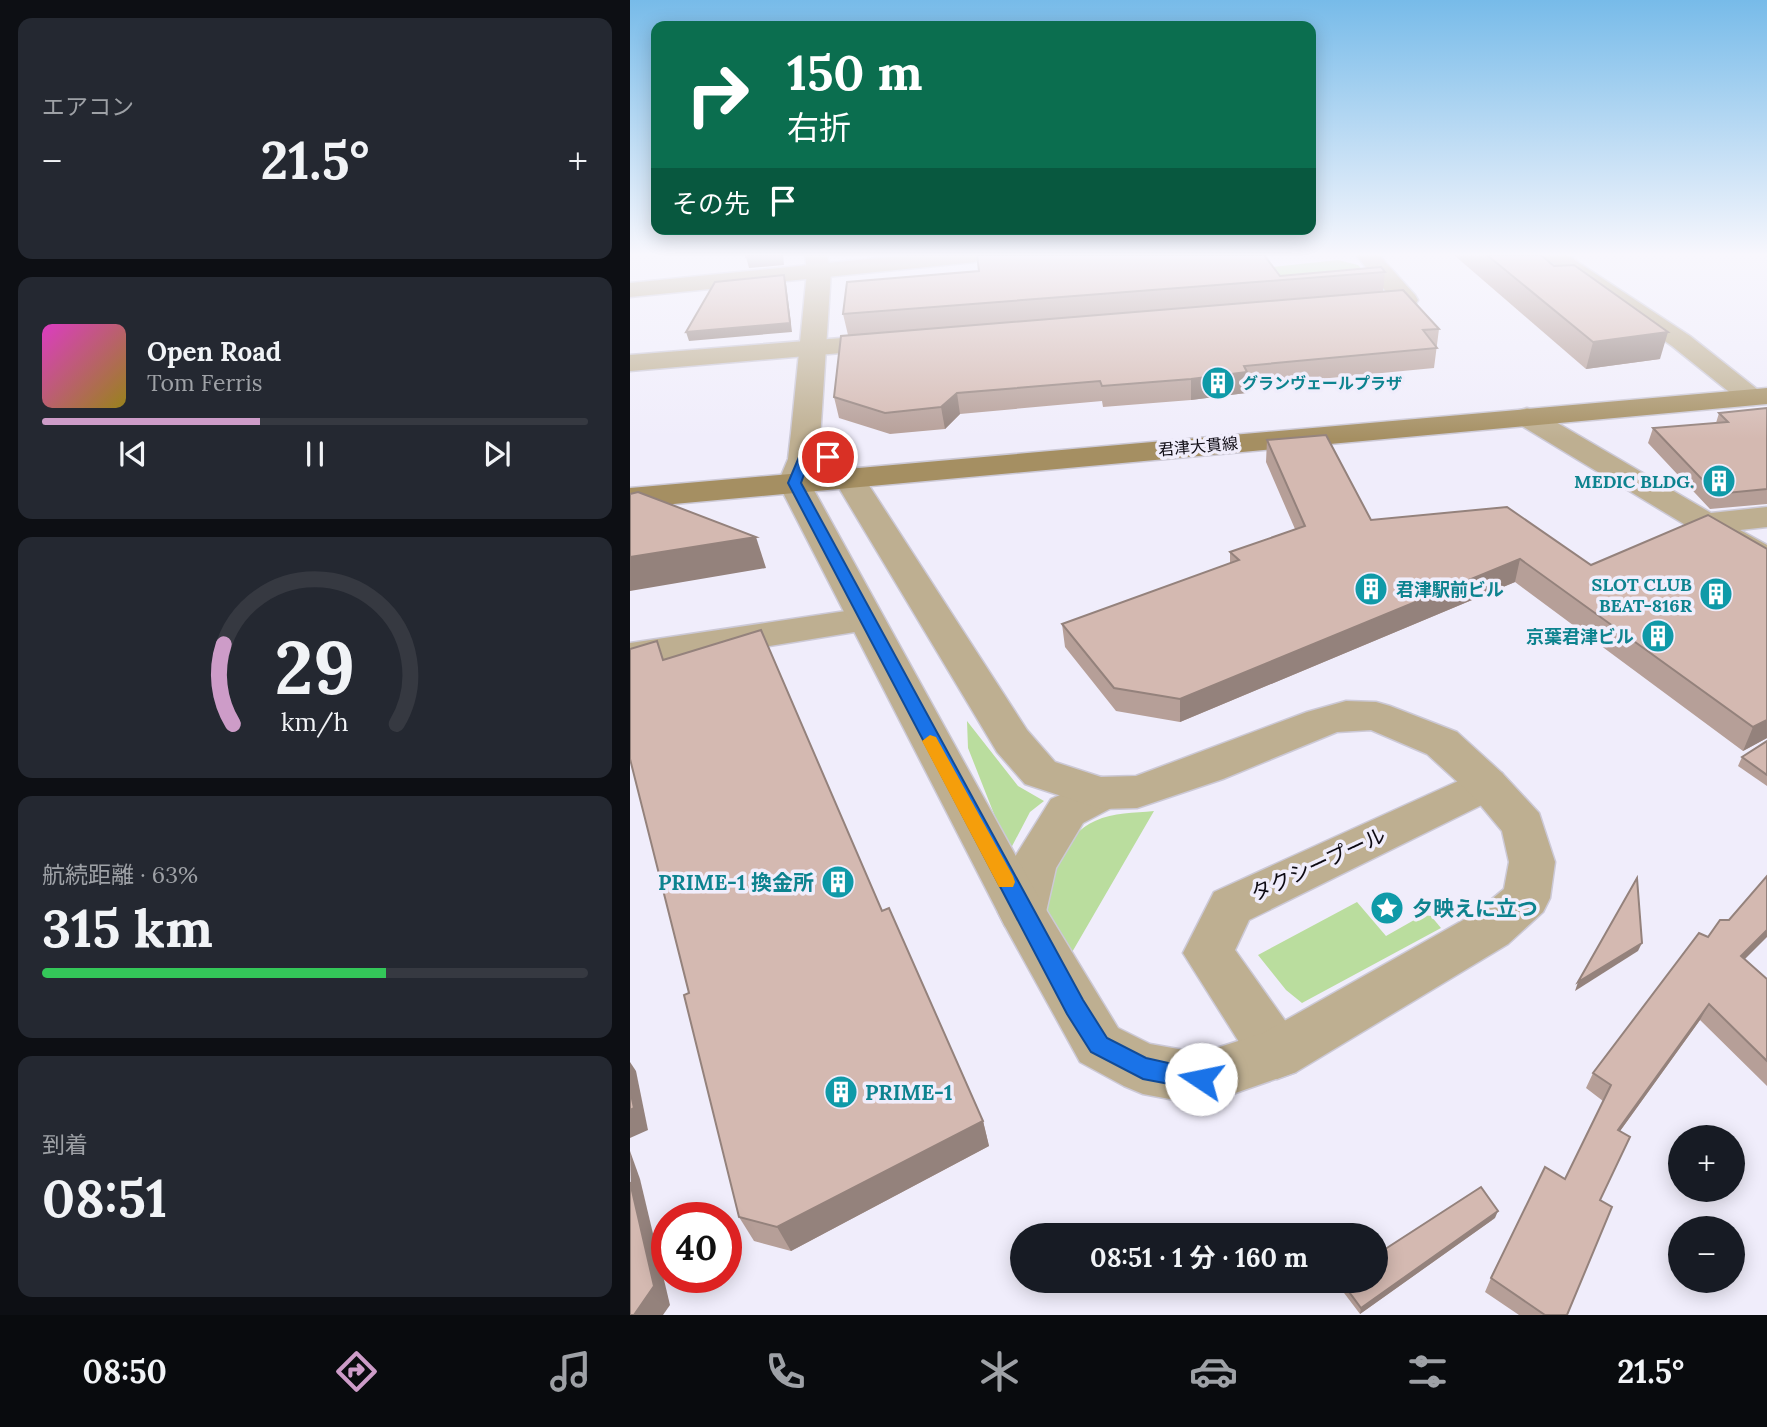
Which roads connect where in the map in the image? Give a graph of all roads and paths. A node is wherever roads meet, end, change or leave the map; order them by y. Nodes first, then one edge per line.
1 (815, 316) edge
2 (1646, 316) edge
3 (918, 340) edge
4 (813, 348) junction
5 (630, 363) edge
6 (1755, 388) edge
7 (1528, 416) junction
8 (799, 471) junction
9 (630, 473) edge
10 (848, 477) junction
11 (630, 498) edge
12 (1767, 517) edge
13 (1707, 523) junction
14 (1767, 560) edge
15 (866, 620) junction
16 (630, 656) edge
17 (1487, 784) junction
18 (1101, 793) junction
19 (1022, 912) junction
20 (1277, 1054) junction

1 - 4 street
2 - 6 street
3 - 4 street
4 - 5 street
4 - 8 street
6 - 7 main road, 君津大貫線
6 - 8 main road, 君津大貫線
7 - 10 main road, 君津大貫線
7 - 13 street
8 - 9 main road, 君津大貫線
8 - 10 main road, 君津大貫線
8 - 11 main road, 君津大貫線
8 - 15 street
10 - 18 street
12 - 13 street
13 - 14 street
15 - 16 street
15 - 19 street
17 - 18 street
17 - 20 street
17 - 20 street, タクシープール
18 - 19 street
19 - 20 street

